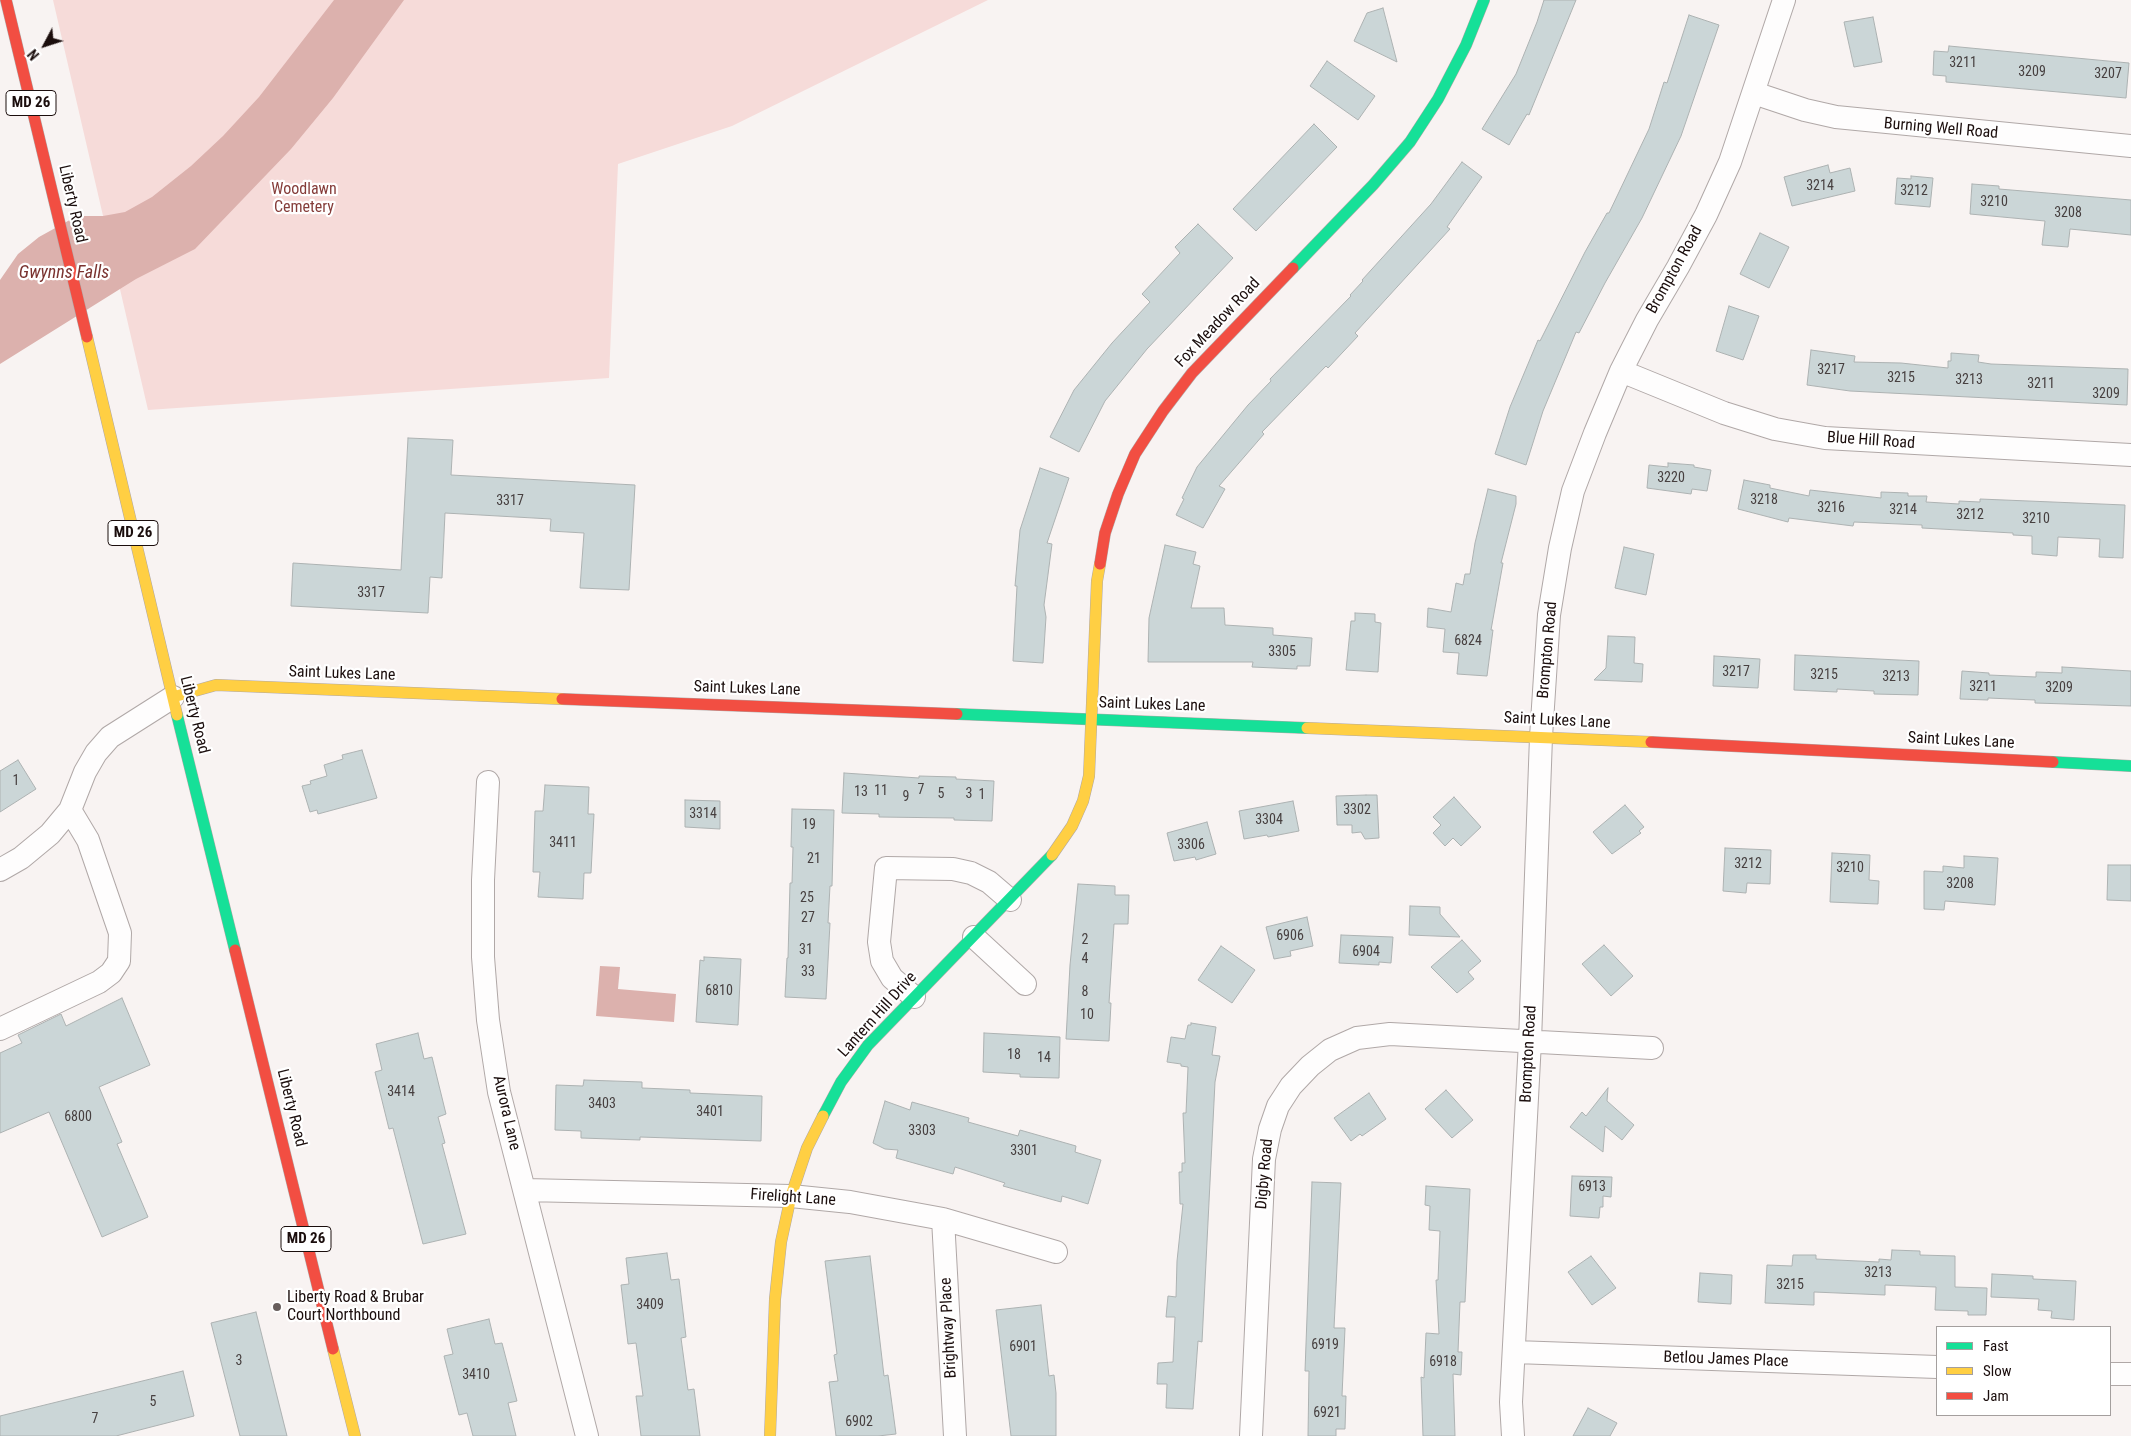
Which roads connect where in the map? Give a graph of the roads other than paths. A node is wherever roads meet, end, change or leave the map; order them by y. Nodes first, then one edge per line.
1 (6, 0) edge
2 (1484, 0) edge
3 (1784, 0) edge
4 (5, 16) edge
5 (1754, 93) junction
6 (2131, 146) edge
7 (1621, 372) junction
8 (2131, 455) edge
9 (173, 697) junction
10 (1092, 719) junction
11 (1541, 736) junction
12 (2131, 766) edge
13 (488, 782) dead end
14 (70, 810) junction
15 (0, 870) edge
16 (1010, 900) junction
17 (974, 937) junction
18 (1025, 984) dead end
19 (914, 997) junction
20 (0, 1029) edge
21 (1530, 1041) junction
22 (1652, 1048) dead end
23 (525, 1190) junction
24 (791, 1196) junction
25 (943, 1219) junction
26 (1056, 1252) dead end
27 (1515, 1352) junction
28 (1936, 1367) edge
29 (2111, 1374) edge
30 (2131, 1374) edge
31 (355, 1436) edge
32 (587, 1436) edge
33 (770, 1436) edge
34 (955, 1436) edge
35 (1251, 1436) edge
36 (1513, 1436) edge

1 - 4 street, Liberty Road / MD 26
2 - 10 street, Fox Meadow Road
3 - 5 street, Brompton Road
4 - 9 street, Liberty Road / MD 26
5 - 6 street, Burning Well Road
5 - 7 street, Brompton Road
7 - 8 street, Blue Hill Road
7 - 11 street, Brompton Road
9 - 10 street, Saint Lukes Lane
9 - 14 street
9 - 31 street, Liberty Road / MD 26
10 - 11 street, Saint Lukes Lane
10 - 16 street, Lantern Hill Drive
11 - 12 street, Saint Lukes Lane
11 - 21 street, Brompton Road
13 - 23 street, Aurora Lane
14 - 15 street
14 - 20 street
16 - 17 street, Lantern Hill Drive
16 - 19 street
17 - 18 street
17 - 19 street, Lantern Hill Drive
19 - 24 street, Lantern Hill Drive
21 - 22 street, Digby Road
21 - 27 street, Brompton Road
21 - 35 street, Digby Road
23 - 24 street, Firelight Lane
23 - 32 street, Aurora Lane
24 - 25 street, Firelight Lane
24 - 33 street, Lantern Hill Drive
25 - 26 street, Firelight Lane
25 - 34 street, Brightway Place
27 - 28 street, Betlou James Place
27 - 36 street, Brompton Road
29 - 30 street

